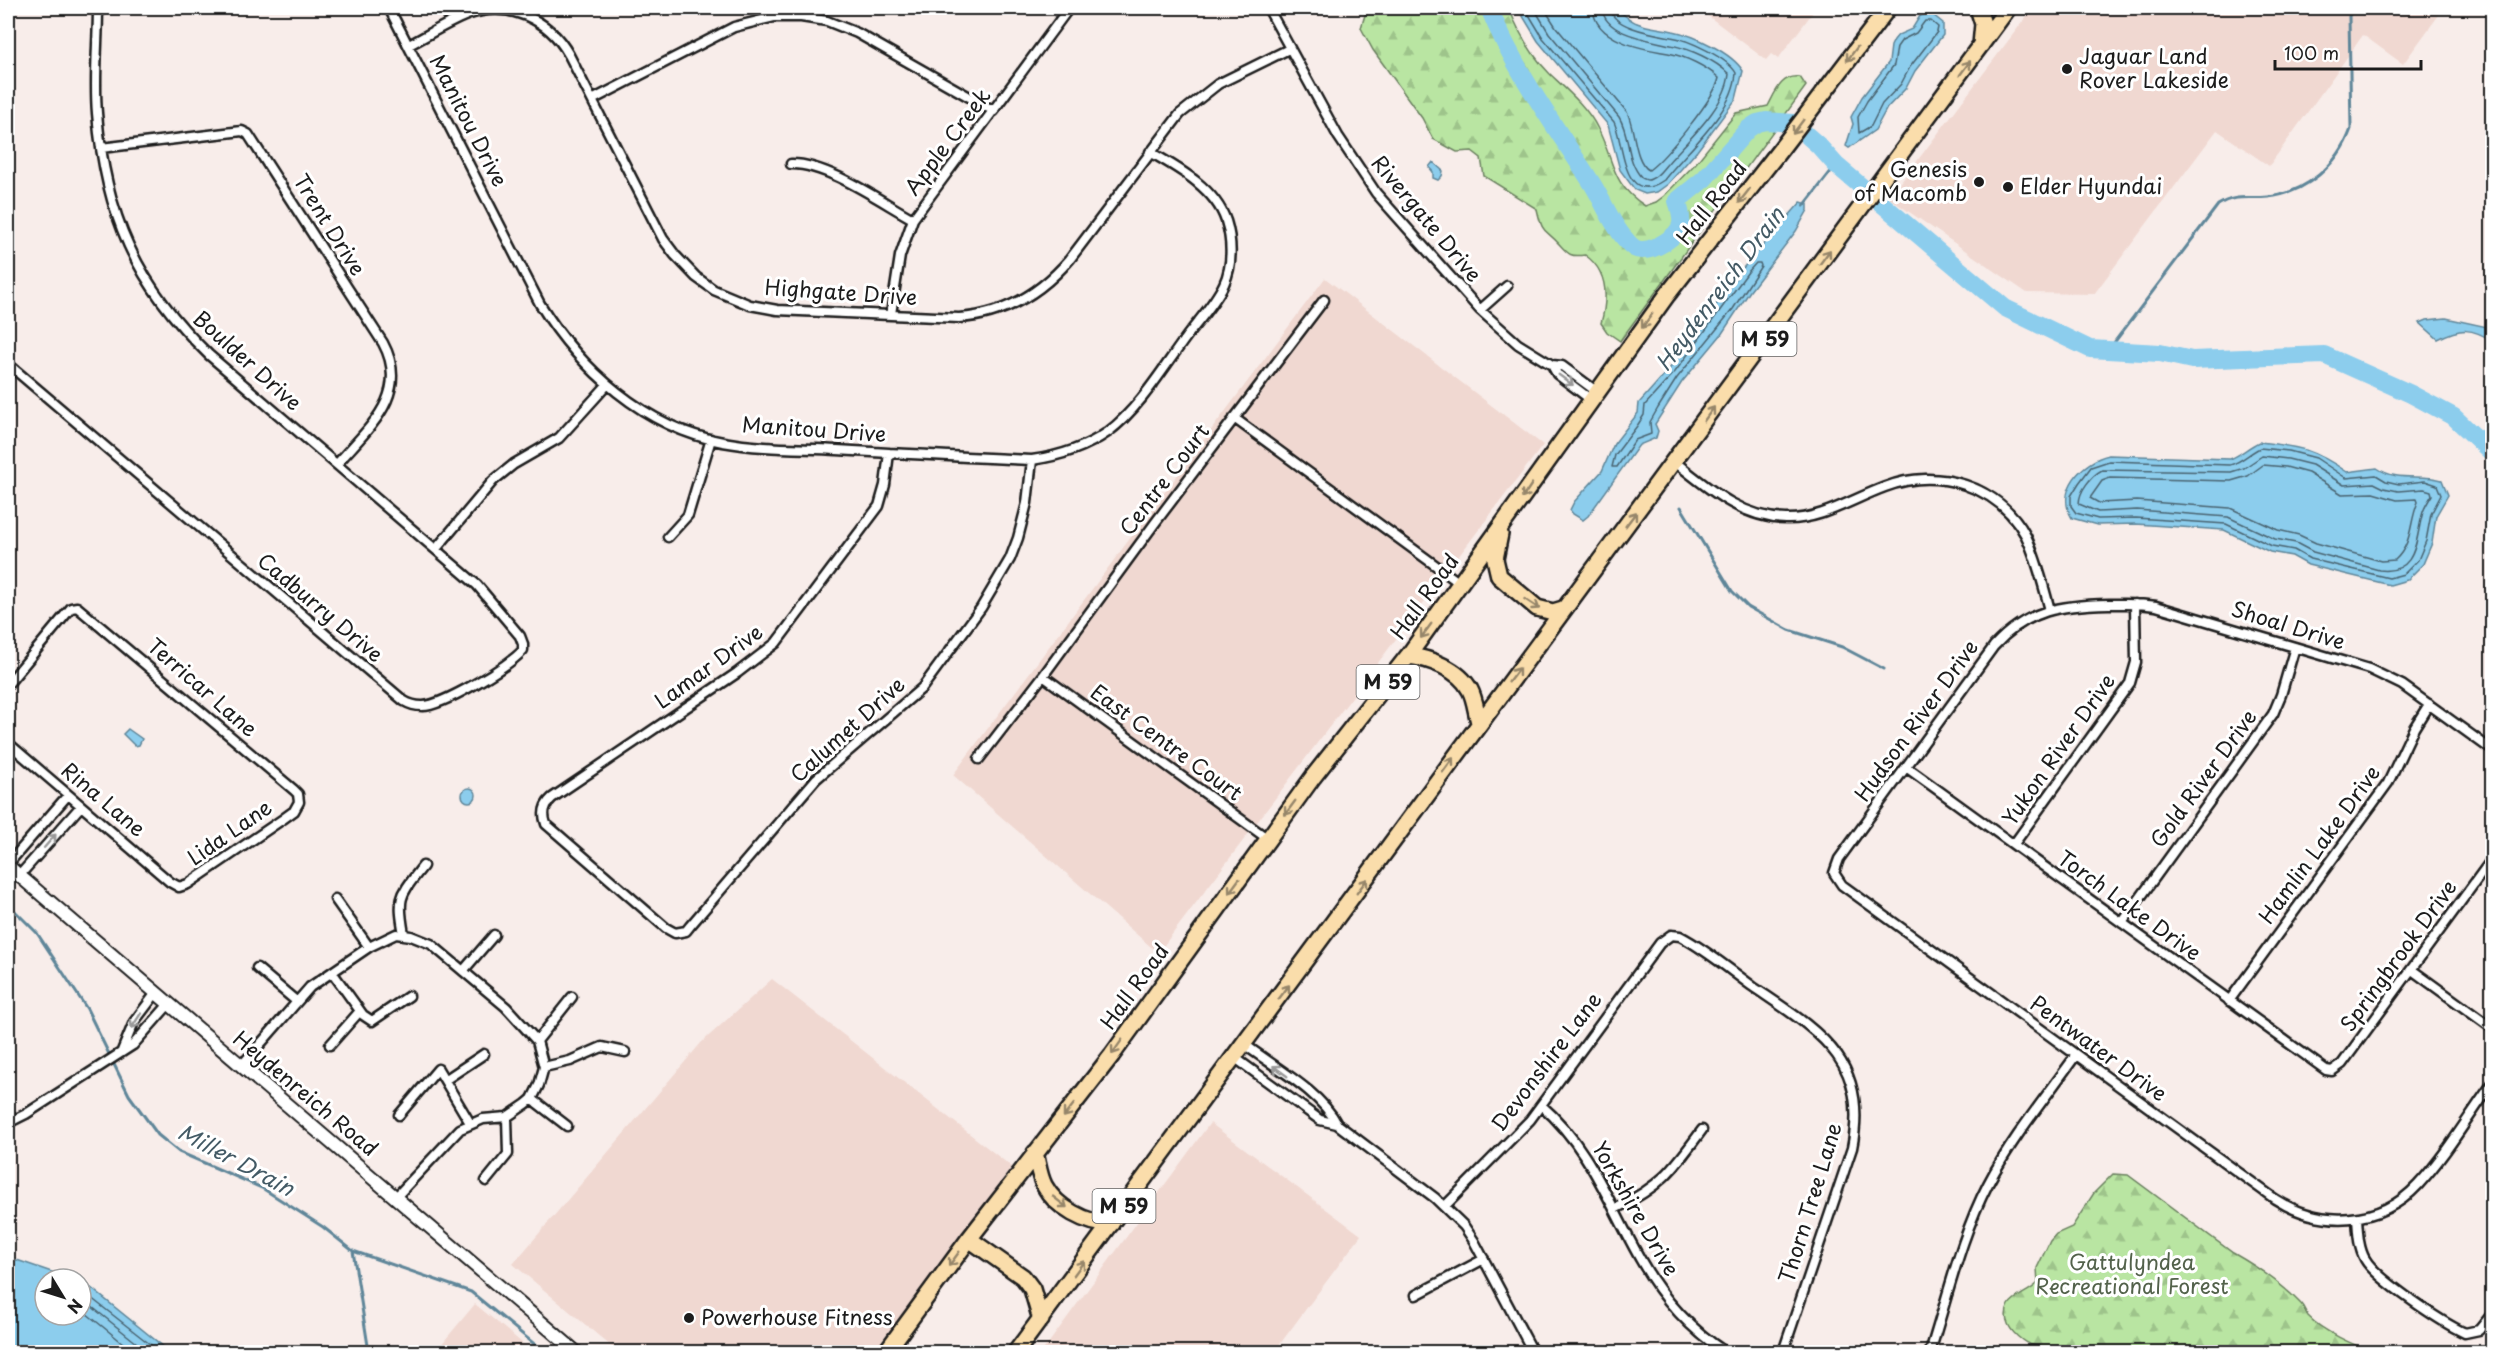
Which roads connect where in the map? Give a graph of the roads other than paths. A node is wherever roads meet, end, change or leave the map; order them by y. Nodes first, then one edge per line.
1 (98, 8) edge
2 (389, 8) edge
3 (1069, 8) edge
4 (1268, 8) edge
5 (1888, 8) edge
6 (1978, 8) edge
7 (2008, 8) edge
8 (410, 45) junction
9 (1981, 45) junction
10 (1289, 49) junction
11 (592, 100) junction
12 (994, 111) junction
13 (101, 148) junction
14 (1150, 152) junction
15 (790, 164) dead end
16 (913, 219) junction
17 (1507, 286) dead end
18 (1324, 300) dead end
19 (1480, 310) junction
20 (891, 314) junction
21 (8, 364) edge
22 (608, 385) junction
23 (1593, 395) junction
24 (1234, 418) junction
25 (711, 439) junction
26 (889, 453) junction
27 (1032, 460) junction
28 (1675, 462) junction
29 (337, 464) junction
30 (1501, 528) junction
31 (668, 537) dead end
32 (436, 549) junction
33 (1461, 584) junction
34 (2135, 604) junction
35 (1563, 609) junction
36 (2050, 610) junction
37 (2295, 647) junction
38 (1408, 656) junction
39 (1043, 676) junction
40 (8, 684) edge
41 (2429, 704) junction
42 (1479, 722) junction
43 (8, 743) edge
44 (2493, 750) edge
45 (979, 759) dead end
46 (1906, 767) junction
47 (68, 795) junction
48 (299, 799) joint
49 (81, 806) junction
50 (543, 813) joint
51 (1268, 839) junction
52 (2014, 844) junction
53 (2493, 859) edge
54 (8, 865) edge
55 (423, 866) dead end
56 (1834, 873) joint
57 (19, 876) junction
58 (174, 885) joint
59 (335, 899) dead end
60 (2122, 922) junction
61 (404, 934) junction
62 (494, 935) dead end
63 (1671, 935) joint
64 (369, 947) junction
65 (257, 968) dead end
66 (2412, 970) junction
67 (463, 971) junction
68 (332, 972) junction
69 (156, 993) junction
70 (409, 996) dead end
71 (572, 997) dead end
72 (296, 1001) junction
73 (2229, 1001) junction
74 (169, 1004) junction
75 (360, 1011) junction
76 (2493, 1028) edge
77 (537, 1041) junction
78 (1244, 1044) junction
79 (330, 1045) dead end
80 (121, 1052) junction
81 (626, 1052) dead end
82 (484, 1054) dead end
83 (2076, 1054) junction
84 (1234, 1058) junction
85 (242, 1065) junction
86 (544, 1067) junction
87 (2332, 1071) joint
88 (445, 1080) junction
89 (2493, 1084) edge
90 (1308, 1091) junction
91 (532, 1099) junction
92 (1298, 1104) junction
93 (1541, 1105) junction
94 (399, 1115) dead end
95 (507, 1117) junction
96 (8, 1123) edge
97 (470, 1123) junction
98 (1337, 1124) junction
99 (567, 1126) dead end
100 (1702, 1130) dead end
101 (1035, 1153) junction
102 (486, 1181) dead end
103 (396, 1197) junction
104 (1445, 1206) junction
105 (1615, 1209) junction
106 (2357, 1218) junction
107 (1111, 1224) junction
108 (969, 1239) junction
109 (1484, 1259) junction
110 (1416, 1295) dead end
111 (2493, 1314) edge
112 (1041, 1320) junction
113 (576, 1353) edge
114 (886, 1353) edge
115 (1016, 1353) edge
116 (1533, 1353) edge
117 (1725, 1353) edge
118 (1783, 1353) edge
119 (1930, 1353) edge

1 - 13 street, Boulder Drive
2 - 8 street, Manitou Drive
3 - 12 street, Apple Creek
4 - 10 street, Rivergate Drive
5 -> 23 highway, Hall Road / M 59
6 - 9 highway
7 - 9 highway, M 59
8 - 11 street, Highgate Drive
8 - 22 street, Manitou Drive
28 -> 9 highway, M 59
10 - 14 street, Highgate Drive
10 - 19 street, Rivergate Drive
11 - 12 street
11 - 20 street, Highgate Drive
12 - 16 street, Apple Creek
13 - 29 street, Boulder Drive
13 - 29 street, Trent Drive
14 - 20 street, Highgate Drive
14 - 27 street, Manitou Drive
15 - 16 street
16 - 20 street, Apple Creek
17 - 19 street
18 - 24 street
19 - 23 street, Rivergate Drive
21 - 32 street, Cadburry Drive
22 - 25 street, Manitou Drive
22 - 32 street
23 -> 30 highway, Hall Road / M 59
24 - 33 street, Centre Court
24 - 39 street, Centre Court
25 - 26 street, Manitou Drive
25 - 31 street
26 - 27 street, Manitou Drive
26 - 50 street, Lamar Drive
27 - 50 street, Calumet Drive
35 -> 28 highway, M 59
28 - 36 street
29 - 32 street, Boulder Drive
30 - 33 highway, Hall Road / M 59
30 -> 35 highway
33 -> 38 highway, Hall Road / M 59
34 - 36 street, Shoal Drive
34 - 37 street, Shoal Drive
34 - 52 street, Yukon River Drive
42 -> 35 highway, M 59
36 - 46 street, Hudson River Drive
37 - 41 street, Shoal Drive
37 - 60 street, Gold River Drive
38 - 42 highway
38 -> 51 highway, Hall Road / M 59
39 - 45 street, Centre Court
39 - 51 street, East Centre Court
40 - 48 street, Terricar Lane
41 - 44 street, Shoal Drive
41 - 73 street, Hamlin Lake Drive
78 -> 42 highway, M 59
43 - 47 street, Rina Lane
46 - 52 street, Torch Lake Drive
46 - 56 street, Hudson River Drive
47 - 49 street, Rina Lane
47 - 54 street
48 - 58 street, Lida Lane
57 -> 49 street
49 - 58 street, Rina Lane
51 -> 101 highway, Hall Road / M 59
52 - 60 street, Torch Lake Drive
53 - 66 street, Springbrook Drive
54 - 57 street, Heydenreich Road
55 - 61 street
56 - 83 street, Pentwater Drive
57 - 69 street, Heydenreich Road
59 - 64 street
60 - 73 street, Torch Lake Drive
61 - 64 street
61 - 67 street
62 - 67 street
63 - 93 street, Devonshire Lane
63 - 118 street, Thorn Tree Lane
64 - 68 street
65 - 72 street
66 - 76 street
66 - 87 street, Springbrook Drive
67 - 77 street
68 - 72 street
68 - 75 street
69 - 74 street, Heydenreich Road
69 -> 80 street
70 - 75 street
71 - 77 street
72 - 85 street
73 - 87 street, Torch Lake Drive
74 - 80 street
74 - 85 street, Heydenreich Road
75 - 79 street
77 - 86 street
78 - 84 highway, M 59
90 -> 78 street
80 - 96 street
81 - 86 street
82 - 88 street
83 - 106 street, Pentwater Drive
83 - 119 street
84 - 92 street
84 - 107 highway, M 59
85 - 103 street, Heydenreich Road
86 - 91 street
88 - 94 street
88 - 97 street
89 - 106 street, Pentwater Drive
90 - 92 street
90 - 98 street
91 - 95 street
91 - 99 street
92 - 98 street
93 - 104 street, Devonshire Lane
93 - 105 street, Yorkshire Drive
95 - 97 street
95 - 102 street
97 - 103 street
98 - 104 street
100 - 105 street
101 -> 107 highway
101 - 108 highway, Hall Road / M 59
103 - 113 street, Heydenreich Road
104 - 109 street
105 - 117 street, Yorkshire Drive
106 - 111 street
112 -> 107 highway, M 59
108 - 112 highway
108 -> 114 highway, Hall Road / M 59
109 - 110 street
109 - 116 street
112 - 115 highway, M 59

